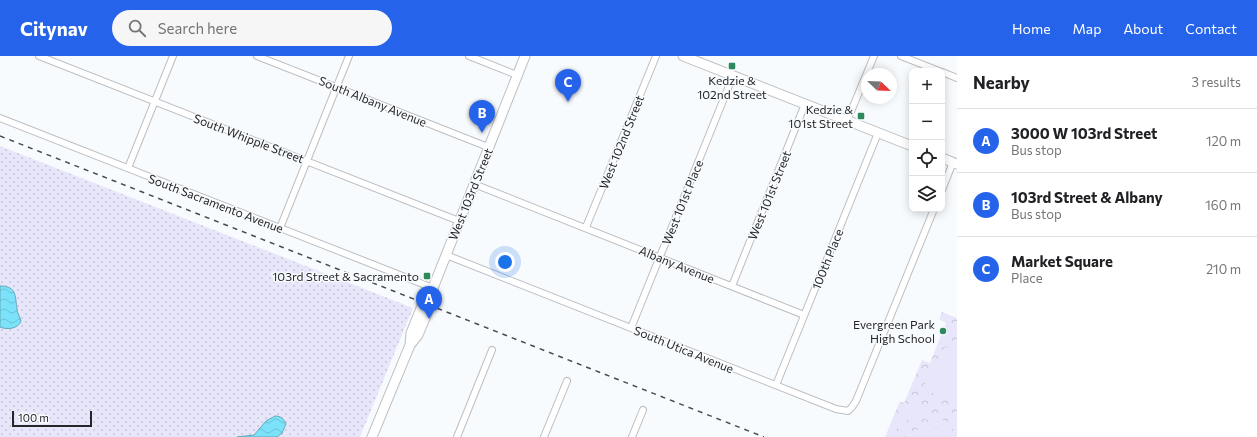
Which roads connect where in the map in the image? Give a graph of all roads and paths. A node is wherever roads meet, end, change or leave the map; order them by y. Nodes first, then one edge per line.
1 (39, 56) edge
2 (173, 56) edge
3 (257, 56) edge
4 (349, 56) edge
5 (470, 56) edge
6 (525, 56) edge
7 (656, 56) edge
8 (683, 56) edge
9 (874, 56) edge
10 (901, 56) edge
11 (699, 59) edge
12 (931, 68) edge
13 (945, 73) edge
14 (517, 75) junction
15 (733, 76) junction
16 (957, 78) edge
17 (337, 87) junction
18 (155, 101) junction
19 (805, 104) junction
20 (0, 118) edge
21 (848, 121) junction
22 (878, 133) junction
23 (909, 145) edge
24 (488, 147) junction
25 (945, 159) edge
26 (307, 161) junction
27 (955, 163) edge
28 (128, 168) junction
29 (474, 184) junction
30 (945, 184) edge
31 (933, 212) edge
32 (459, 221) junction
33 (586, 227) junction
34 (280, 228) junction
35 (446, 255) junction
36 (660, 257) junction
37 (732, 286) junction
38 (433, 288) junction
39 (804, 315) junction
40 (631, 328) junction
41 (492, 350) dead end
42 (567, 381) dead end
43 (776, 385) junction
44 (643, 410) dead end
45 (372, 437) edge
46 (457, 437) edge
47 (544, 437) edge
48 (632, 437) edge

1 - 18 street, South Whipple Street
2 - 18 street
3 - 17 street, South Albany Avenue
4 - 17 street
5 - 14 street
6 - 14 main road, West 103rd Street
7 - 33 street, West 102nd Street
8 - 11 main road
9 - 21 street
10 - 12 street
11 - 15 main road
13 - 16 street
14 - 24 main road, West 103rd Street
15 - 19 main road
15 - 36 street, West 101st Place
17 - 24 street, South Albany Avenue
17 - 26 street
18 - 26 street, South Whipple Street
18 - 28 street
19 - 21 main road
19 - 37 street, West 101st Street
20 - 28 street, South Sacramento Avenue
21 - 22 main road
22 - 23 main road
22 - 39 street, 100th Place
24 - 29 main road, West 103rd Street
25 - 27 main road
26 - 32 street, South Whipple Street
26 - 34 street
27 - 30 street
28 - 34 street, South Sacramento Avenue
29 - 32 main road, West 103rd Street
29 - 33 street, Albany Avenue
31 - 43 street, South Utica Avenue
32 - 35 main road, West 103rd Street
33 - 36 street, Albany Avenue
34 - 38 street, South Sacramento Avenue
35 - 38 main road, West 103rd Street
35 - 40 street, South Utica Avenue
36 - 37 street, Albany Avenue
36 - 40 street, West 101st Place
37 - 39 street, Albany Avenue
38 - 45 main road, West 103rd Street
39 - 43 street, 100th Place
40 - 43 street, South Utica Avenue
41 - 46 street
42 - 47 street
44 - 48 street

